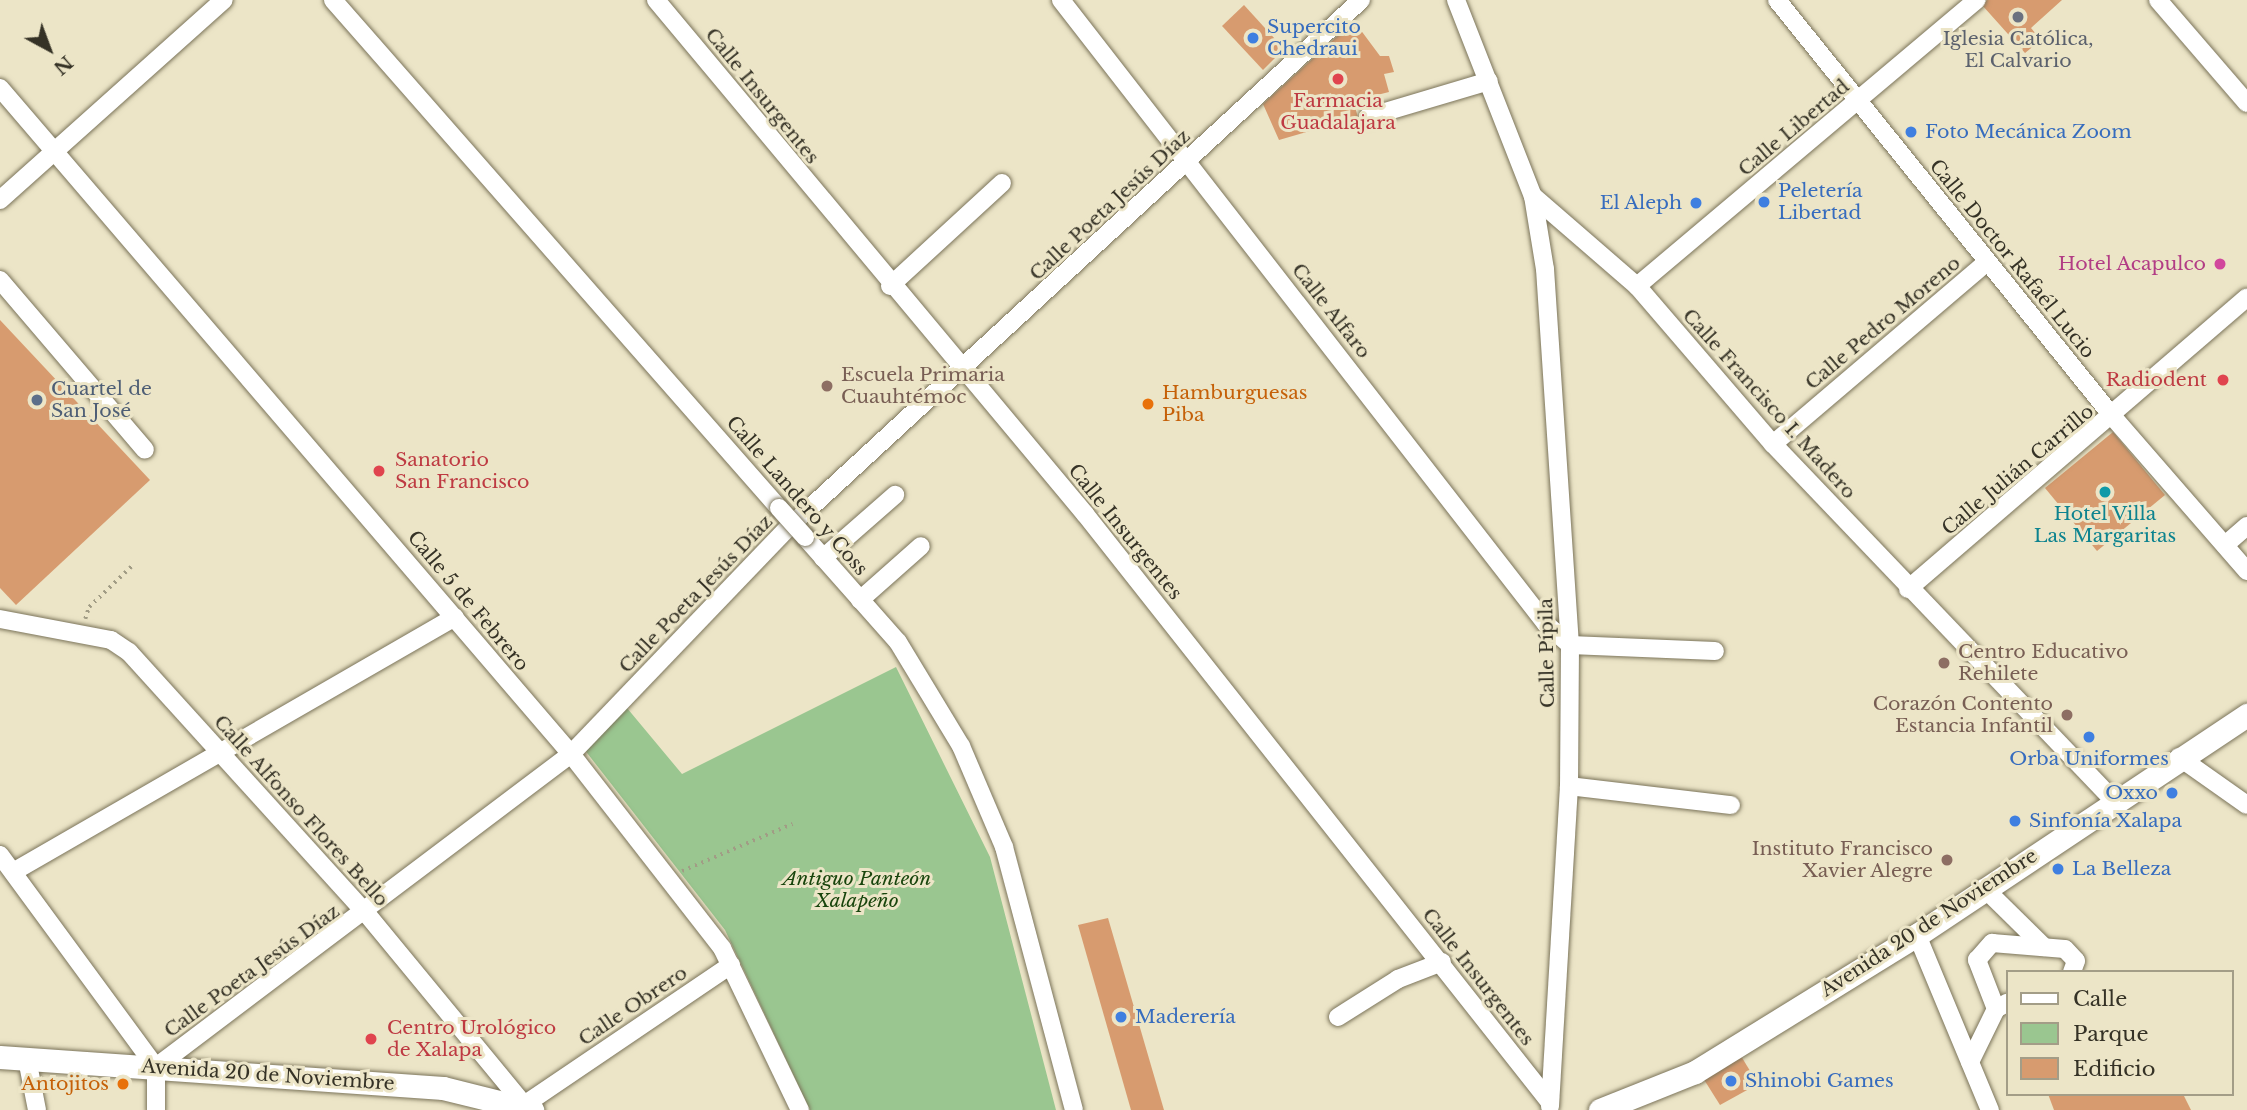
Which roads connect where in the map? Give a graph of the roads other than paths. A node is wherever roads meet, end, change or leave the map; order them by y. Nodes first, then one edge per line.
1 (224, 0) edge
2 (333, 0) edge
3 (656, 0) edge
4 (1061, 0) edge
5 (1361, 0) edge
6 (1777, 0) edge
7 (1977, 0) edge
8 (2158, 0) edge
9 (1458, 1) edge
10 (1489, 81) junction
11 (0, 88) edge
12 (1859, 102) junction
13 (2247, 103) edge
14 (1368, 117) dead end
15 (56, 151) junction
16 (1187, 160) junction
17 (1002, 183) dead end
18 (1533, 196) junction
19 (0, 200) edge
20 (1987, 262) junction
21 (0, 280) edge
22 (890, 286) junction
23 (1637, 286) junction
24 (2247, 298) edge
25 (964, 370) junction
26 (2113, 417) junction
27 (1773, 444) junction
28 (145, 450) dead end
29 (895, 495) dead end
30 (2247, 526) edge
31 (2225, 545) junction
32 (921, 546) dead end
33 (823, 558) junction
34 (2247, 571) edge
35 (1908, 589) junction
36 (860, 600) junction
37 (455, 617) junction
38 (0, 619) edge
39 (1570, 645) junction
40 (1715, 651) dead end
41 (2247, 715) edge
42 (218, 751) junction
43 (571, 754) junction
44 (2179, 757) junction
45 (1569, 786) junction
46 (2112, 799) junction
47 (1731, 805) dead end
48 (2247, 805) edge
49 (0, 855) edge
50 (13, 872) junction
51 (1984, 888) junction
52 (366, 913) junction
53 (1917, 935) junction
54 (2044, 947) junction
55 (1441, 962) junction
56 (731, 965) junction
57 (2072, 970) edge
58 (2002, 1006) edge
59 (1338, 1017) dead end
60 (0, 1057) edge
61 (27, 1059) junction
62 (1970, 1062) junction
63 (156, 1067) junction
64 (1550, 1105) edge
65 (528, 1107) edge
66 (37, 1110) edge
67 (156, 1110) edge
68 (800, 1110) edge
69 (1074, 1110) edge
70 (1600, 1110) edge
71 (1990, 1110) edge

1 - 15 street
2 - 33 street, Calle Landero y Coss, bridge
3 - 22 street, Calle Insurgentes
4 - 16 street, Calle Alfaro
5 - 16 street, Calle Poeta Jesús Díaz
6 - 12 street, Calle Doctor Rafaél Lucio
7 - 12 street, Calle Libertad
8 - 13 street
9 - 10 street, Calle Francisco I. Madero
10 - 14 street
10 - 18 street, Calle Francisco I. Madero
11 - 15 street, Calle 5 de Febrero
12 - 20 street, Calle Doctor Rafaél Lucio
12 - 23 street, Calle Libertad
15 - 19 street
15 - 37 street, Calle 5 de Febrero
16 - 25 street, Calle Poeta Jesús Díaz
16 - 39 street, Calle Alfaro
17 - 22 street
18 - 23 street, Calle Francisco I. Madero
18 - 39 street, Calle Pípila
20 - 26 street, Calle Doctor Rafaél Lucio
20 - 27 street, Calle Pedro Moreno
21 - 28 street
22 - 25 street, Calle Insurgentes
23 - 27 street, Calle Francisco I. Madero
24 - 26 street, Calle Julián Carrillo
25 - 43 street, Calle Poeta Jesús Díaz
25 - 55 street, Calle Insurgentes
26 - 31 street, Calle Doctor Rafaél Lucio
26 - 35 street, Calle Julián Carrillo
27 - 35 street, Calle Francisco I. Madero
29 - 33 street
30 - 31 street
31 - 34 street, Calle Doctor Rafaél Lucio
32 - 36 street
33 - 36 street, Calle Landero y Coss
35 - 46 street, Calle Francisco I. Madero
36 - 69 street, Calle Landero y Coss
37 - 42 street
37 - 43 street, Calle 5 de Febrero
38 - 42 street, Calle Alfonso Flores Bello
39 - 40 street
39 - 45 street, Calle Pípila
41 - 44 main road, Avenida 20 de Noviembre
42 - 50 street
42 - 52 street, Calle Alfonso Flores Bello
43 - 52 street, Calle Poeta Jesús Díaz
43 - 56 street, Calle 5 de Febrero
44 - 46 main road, Avenida 20 de Noviembre
44 - 48 street
45 - 47 street
45 - 64 street, Calle Pípila
46 - 51 main road, Avenida 20 de Noviembre
49 - 50 street
50 - 63 street
51 - 53 main road, Avenida 20 de Noviembre
51 - 54 street
52 - 63 street, Calle Poeta Jesús Díaz
52 - 65 street, Calle Alfonso Flores Bello
53 - 62 street
53 - 70 main road, Avenida 20 de Noviembre
54 - 57 street
54 - 58 street
55 - 59 street
55 - 64 street, Calle Insurgentes
56 - 65 street, Calle Obrero
56 - 68 street, Calle 5 de Febrero
58 - 62 street
60 - 61 main road, Avenida 20 de Noviembre
61 - 63 main road, Avenida 20 de Noviembre
61 - 66 street
62 - 71 street
63 - 65 main road, Avenida 20 de Noviembre
63 - 67 street

